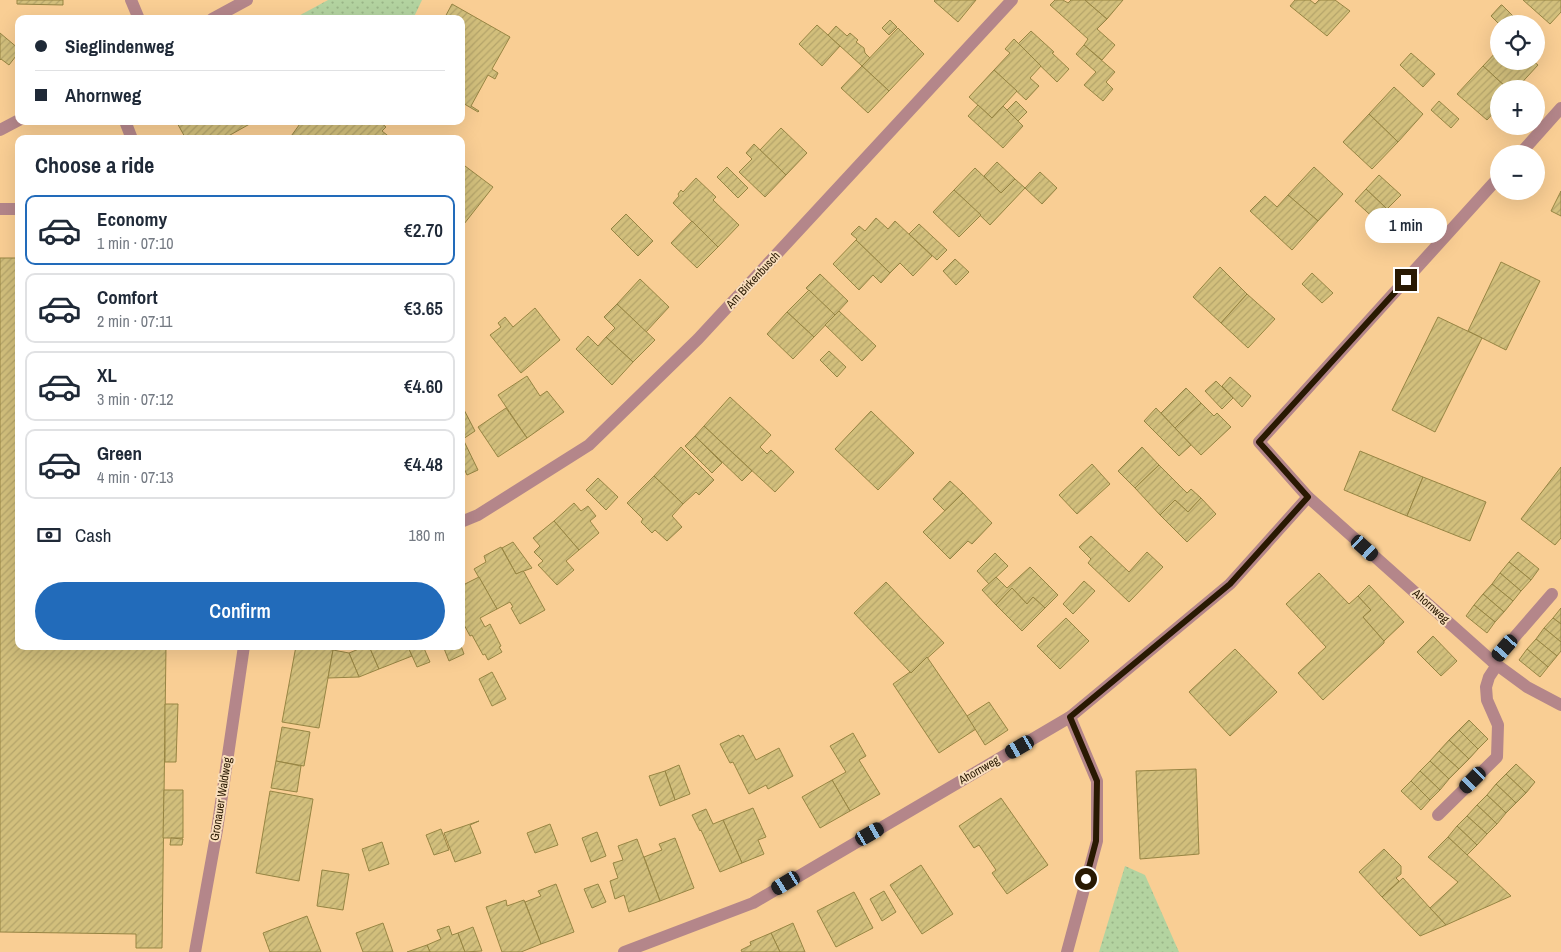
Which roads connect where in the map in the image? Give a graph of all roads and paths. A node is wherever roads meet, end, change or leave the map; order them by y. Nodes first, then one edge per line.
1 (132, 0) edge
2 (247, 0) edge
3 (1012, 0) edge
4 (234, 14) edge
5 (138, 15) edge
6 (1561, 108) edge
7 (15, 122) edge
8 (0, 130) edge
9 (1528, 145) edge
10 (1490, 187) edge
11 (0, 209) edge
12 (15, 209) edge
13 (1308, 497) junction
14 (465, 520) edge
15 (1552, 594) dead end
16 (243, 650) edge
17 (1495, 663) junction
18 (1561, 705) edge
19 (1070, 717) junction
20 (1438, 815) dead end
21 (195, 952) edge
22 (624, 952) edge
23 (1067, 952) edge

1 - 5 street
2 - 4 street
3 - 14 street, Am Birkenbusch
6 - 9 street
7 - 8 street
10 - 13 street, Ahornweg
11 - 12 street
13 - 17 street, Ahornweg
13 - 19 street, Ahornweg
15 - 17 street
16 - 21 street, Gronauer Waldweg
17 - 18 street, Ahornweg
17 - 20 street
19 - 22 street, Ahornweg
19 - 23 street

